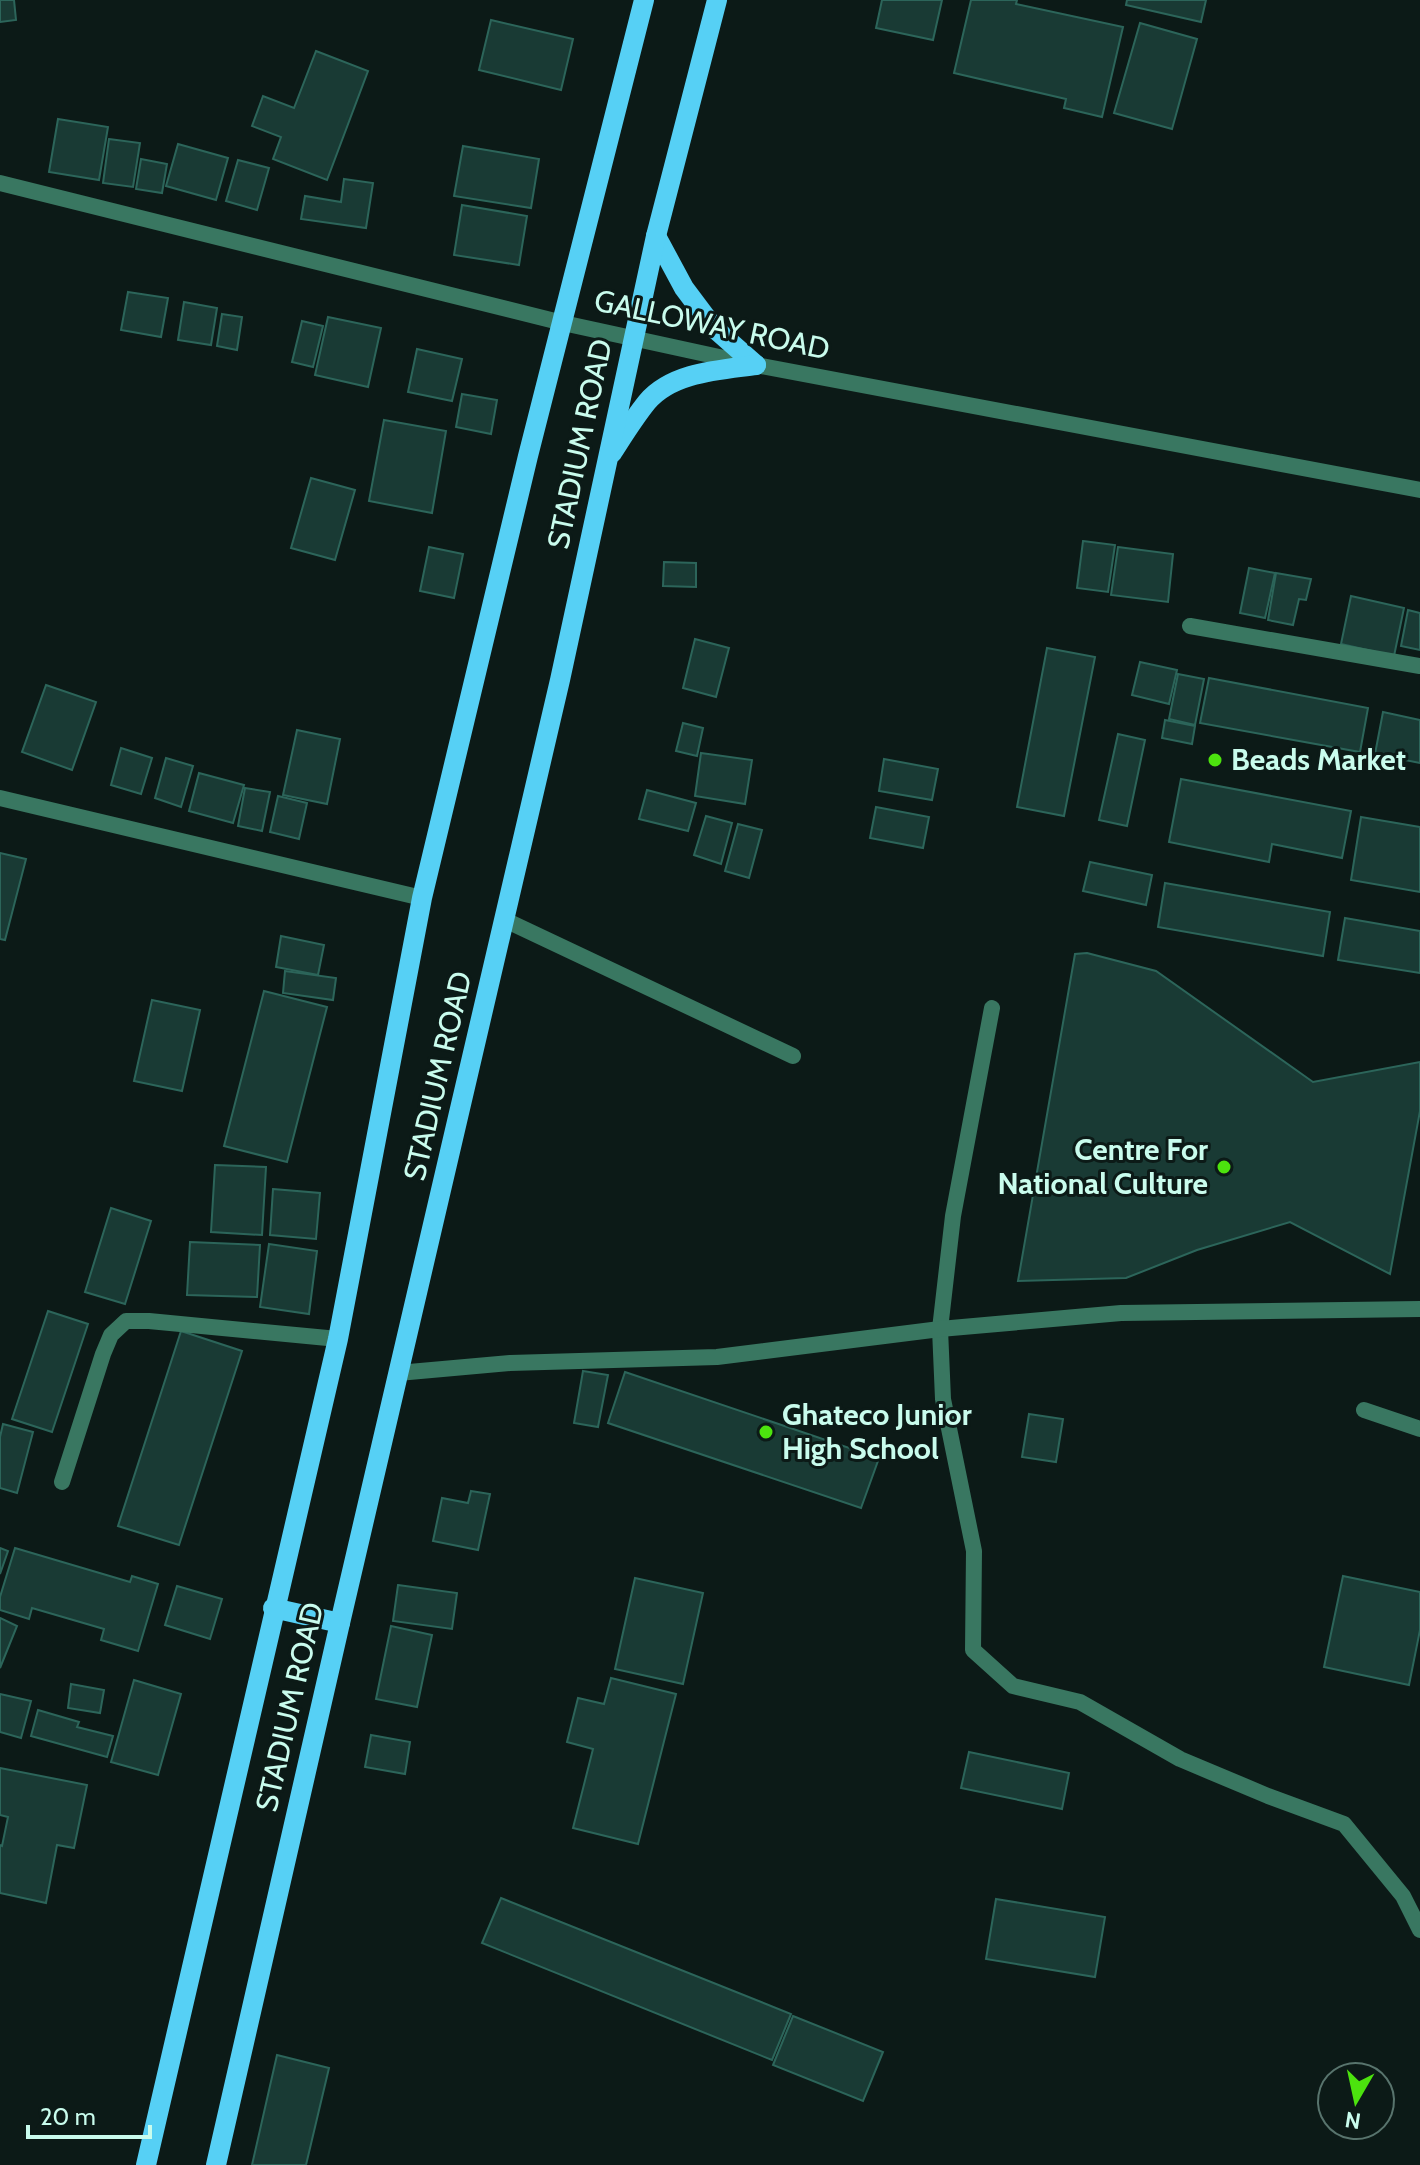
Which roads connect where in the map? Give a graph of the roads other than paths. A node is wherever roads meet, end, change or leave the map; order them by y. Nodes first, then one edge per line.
1 (644, 0) edge
2 (717, 0) edge
3 (0, 183) edge
4 (656, 236) junction
5 (563, 323) junction
6 (634, 337) junction
7 (756, 365) junction
8 (605, 464) junction
9 (1420, 490) edge
10 (1190, 626) dead end
11 (1420, 666) edge
12 (0, 798) edge
13 (422, 898) junction
14 (505, 920) junction
15 (992, 1008) dead end
16 (793, 1056) dead end
17 (1420, 1309) edge
18 (940, 1329) junction
19 (338, 1339) junction
20 (398, 1373) junction
21 (1364, 1410) dead end
22 (1420, 1429) edge
23 (62, 1482) dead end
24 (273, 1608) junction
25 (340, 1623) junction
26 (1420, 1930) edge
27 (146, 2165) edge
28 (216, 2165) edge

1 - 5 main road, STADIUM ROAD
2 - 4 main road, STADIUM ROAD
3 - 5 street, GALLOWAY ROAD
4 - 6 main road, STADIUM ROAD
4 - 7 main road
5 - 6 street, GALLOWAY ROAD
5 - 13 main road, STADIUM ROAD
6 - 7 street, GALLOWAY ROAD
6 - 8 main road, STADIUM ROAD
7 - 8 main road
7 - 9 street, GALLOWAY ROAD
8 - 14 main road, STADIUM ROAD
10 - 11 street
12 - 13 street
13 - 19 main road, STADIUM ROAD
14 - 16 street
14 - 20 main road, STADIUM ROAD
15 - 18 street
17 - 18 street
18 - 20 street
18 - 26 street
19 - 23 street
19 - 24 main road, STADIUM ROAD
20 - 25 main road, STADIUM ROAD
21 - 22 street
24 - 25 main road
24 - 27 main road, STADIUM ROAD
25 - 28 main road, STADIUM ROAD

